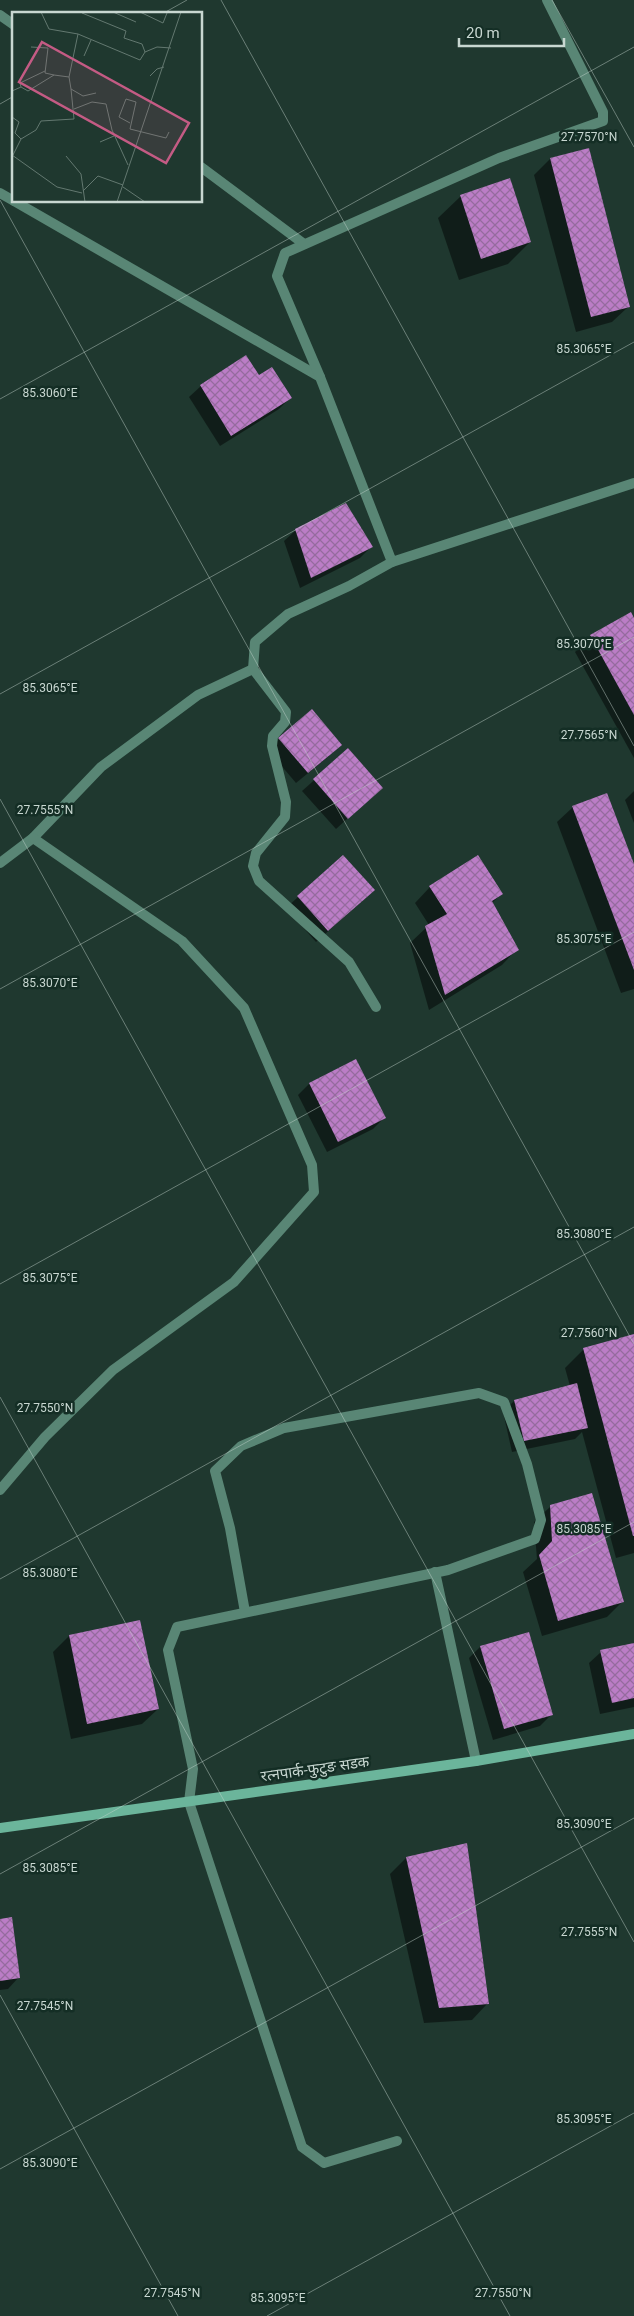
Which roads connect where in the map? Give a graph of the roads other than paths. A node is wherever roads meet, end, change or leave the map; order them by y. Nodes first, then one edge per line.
1 (548, 0) edge
2 (0, 15) edge
3 (12, 24) edge
4 (202, 167) edge
5 (0, 193) edge
6 (12, 200) edge
7 (16, 202) edge
8 (304, 244) junction
9 (320, 377) junction
10 (634, 483) edge
11 (392, 562) junction
12 (253, 669) junction
13 (33, 838) junction
14 (0, 863) edge
15 (376, 1007) dead end
16 (0, 1490) edge
17 (435, 1572) junction
18 (245, 1612) junction
19 (634, 1734) edge
20 (476, 1761) junction
21 (189, 1802) junction
22 (0, 1828) edge
23 (397, 2141) dead end

1 - 8 street
2 - 3 street
4 - 8 street
5 - 6 street
7 - 9 street
8 - 9 street
9 - 11 street
10 - 11 street
11 - 12 street
12 - 13 street
12 - 15 street
13 - 14 street
13 - 16 street
17 - 18 street
17 - 18 street
17 - 20 street
18 - 21 street
19 - 20 street, रत्नपार्क-फुटुङ सडक
20 - 21 street, रत्नपार्क-फुटुङ सडक
21 - 22 street, रत्नपार्क-फुटुङ सडक
21 - 23 street

